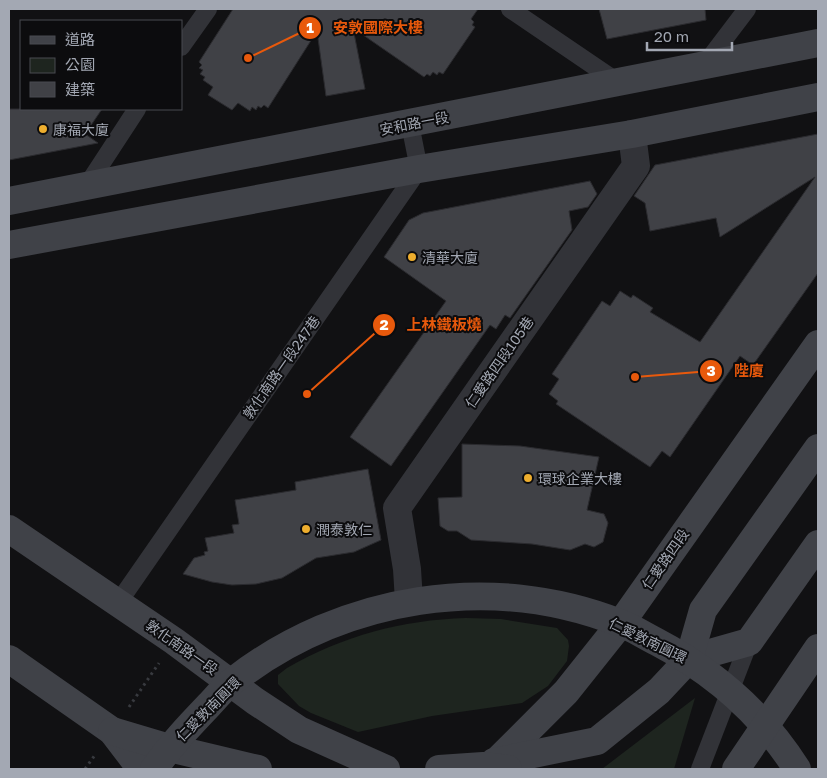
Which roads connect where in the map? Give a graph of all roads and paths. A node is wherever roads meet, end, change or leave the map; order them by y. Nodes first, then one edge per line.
1 (208, 9) edge
2 (510, 9) edge
3 (747, 9) edge
4 (818, 44) edge
5 (182, 46) edge
6 (703, 67) junction
7 (619, 83) junction
8 (818, 97) edge
9 (136, 110) edge
10 (410, 124) junction
11 (632, 134) junction
12 (419, 170) junction
13 (86, 187) junction
14 (9, 201) edge
15 (9, 246) edge
16 (818, 344) edge
17 (818, 448) edge
18 (9, 529) edge
19 (818, 544) edge
20 (409, 601) junction
21 (118, 603) junction
22 (621, 623) junction
23 (174, 641) junction
24 (749, 642) junction
25 (818, 648) edge
26 (9, 659) edge
27 (689, 660) junction
28 (232, 682) junction
29 (731, 691) junction
30 (765, 726) junction
31 (112, 731) junction
32 (162, 759) edge
33 (496, 765) edge
34 (85, 769) edge
35 (141, 769) edge
36 (258, 769) edge
37 (386, 769) edge
38 (439, 769) edge
39 (700, 769) edge
40 (736, 769) edge
41 (798, 769) edge

1 - 5 lane
2 - 7 lane
3 - 6 lane
4 - 6 main road, 安和路一段
6 - 7 main road, 安和路一段
7 - 10 main road, 安和路一段
8 - 11 main road
9 - 13 lane
10 - 12 lane
10 - 13 main road, 安和路一段
11 - 12 main road
11 - 20 street, 仁愛路四段105巷
12 - 15 main road
12 - 21 lane, 敦化南路一段247巷
13 - 14 main road, 安和路一段
16 - 22 main road, 仁愛路四段
17 - 27 main road
18 - 21 main road, 敦化南路一段
19 - 24 main road
20 - 22 main road, 仁愛敦南圓環
20 - 28 main road, 仁愛敦南圓環
21 - 23 main road, 敦化南路一段
22 - 27 main road, 仁愛敦南圓環
22 - 33 main road, 仁愛路四段
23 - 28 main road, 敦化南路一段
23 - 31 path
24 - 27 main road
24 - 29 lane
25 - 30 main road
26 - 31 main road
27 - 29 main road, 仁愛敦南圓環
27 - 33 main road
28 - 32 main road, 仁愛敦南圓環
28 - 37 main road, 敦化南路一段
29 - 30 main road, 仁愛敦南圓環
29 - 39 lane
30 - 40 main road
30 - 41 main road, 仁愛敦南圓環
31 - 32 main road
31 - 34 path
31 - 35 main road
32 - 36 main road
33 - 38 main road

